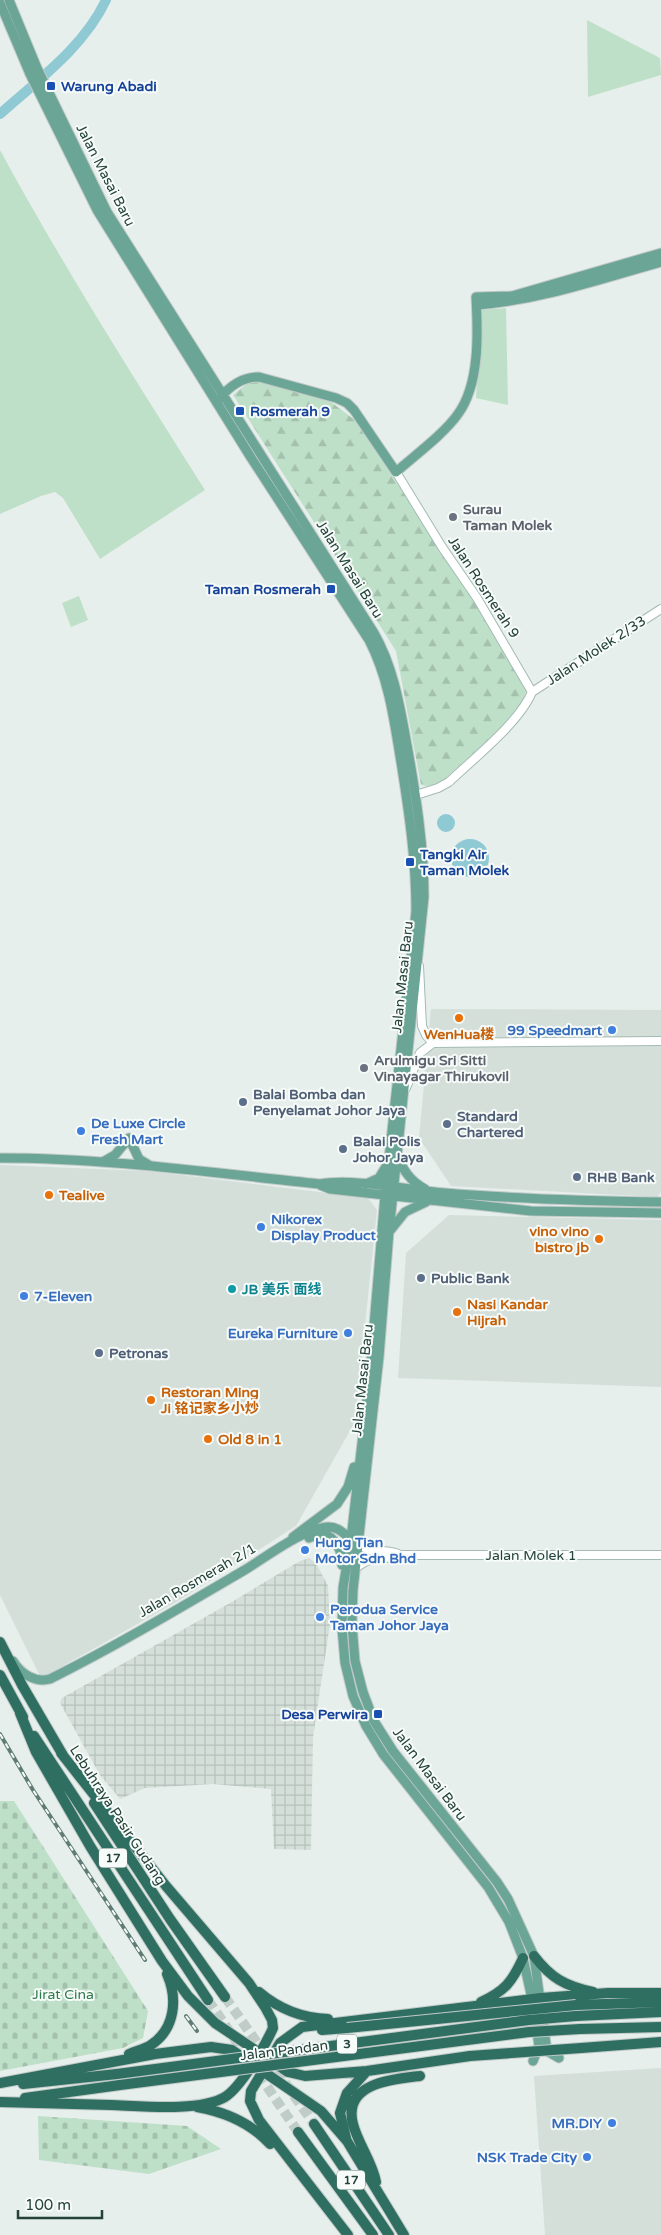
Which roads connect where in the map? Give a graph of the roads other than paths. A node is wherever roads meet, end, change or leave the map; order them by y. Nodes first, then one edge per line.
1 (8, 0) edge
2 (0, 3) edge
3 (19, 25) junction
4 (14, 36) junction
5 (33, 71) junction
6 (45, 95) junction
7 (661, 254) edge
8 (661, 262) edge
9 (476, 301) junction
10 (222, 395) junction
11 (221, 410) junction
12 (396, 472) junction
13 (661, 609) edge
14 (532, 692) junction
15 (404, 779) junction
16 (416, 795) junction
17 (418, 958) junction
18 (661, 1040) edge
19 (433, 1043) junction
20 (403, 1094) junction
21 (393, 1157) junction
22 (0, 1158) edge
23 (103, 1162) junction
24 (149, 1165) junction
25 (365, 1189) junction
26 (389, 1192) junction
27 (430, 1196) junction
28 (661, 1202) edge
29 (661, 1213) edge
30 (383, 1218) junction
31 (389, 1232) junction
32 (362, 1443) junction
33 (355, 1541) junction
34 (287, 1543) junction
35 (400, 1555) junction
36 (661, 1555) edge
37 (263, 1559) junction
38 (356, 1568) junction
39 (343, 1588) junction
40 (0, 1640) edge
41 (0, 1675) edge
42 (20, 1713) junction
43 (61, 1753) junction
44 (534, 1956) junction
45 (523, 1958) junction
46 (162, 1961) junction
47 (249, 1983) junction
48 (661, 1993) edge
49 (602, 1994) junction
50 (225, 1997) tunnel mouth
51 (537, 1999) junction
52 (208, 2000) tunnel mouth
53 (661, 2002) edge
54 (471, 2007) junction
55 (576, 2011) junction
56 (661, 2012) edge
57 (350, 2024) junction
58 (661, 2027) edge
59 (661, 2042) edge
60 (259, 2051) junction
61 (559, 2058) dead end
62 (269, 2059) junction
63 (533, 2060) dead end
64 (107, 2062) junction
65 (252, 2064) junction
66 (263, 2071) junction
67 (367, 2071) junction
68 (420, 2076) dead end
69 (0, 2084) edge
70 (0, 2102) edge
71 (191, 2106) junction
72 (314, 2124) tunnel mouth
73 (298, 2132) tunnel mouth
74 (347, 2141) junction
75 (378, 2193) junction
76 (341, 2226) junction
77 (348, 2235) edge
78 (373, 2235) edge
79 (389, 2235) edge
80 (404, 2235) edge

1 - 3 main road, Jalan Masai Baru
2 - 4 main road, Jalan Masai Baru
3 - 4 main road
3 - 5 main road, Jalan Masai Baru
4 - 5 main road, Jalan Masai Baru
5 - 6 main road, Jalan Masai Baru
6 - 10 main road, Jalan Masai Baru
6 - 11 main road, Jalan Masai Baru
7 - 9 main road
8 - 9 main road
9 - 12 main road
10 - 11 main road
10 - 12 main road, Jalan Rosmerah 9
10 - 16 main road, Jalan Masai Baru
11 - 15 main road, Jalan Masai Baru
12 - 14 street, Jalan Rosmerah 9
13 - 14 street, Jalan Molek 2/33
14 - 16 street
15 - 16 main road
15 - 21 main road, Jalan Masai Baru
16 - 17 main road, Jalan Masai Baru
17 - 19 street
17 - 20 main road, Jalan Masai Baru
18 - 19 street
19 - 20 street
20 - 21 main road, Jalan Masai Baru
21 - 25 main road
21 - 26 main road, Jalan Masai Baru
21 - 27 main road
22 - 23 main road
23 - 24 main road
23 - 24 main road
24 - 25 main road
25 - 26 main road
25 - 30 main road
26 - 27 main road
26 - 30 main road, Jalan Masai Baru
26 - 31 main road, Jalan Masai Baru
27 - 28 main road
27 - 29 main road
27 - 31 main road
30 - 32 main road, Jalan Masai Baru
31 - 33 main road, Jalan Masai Baru
32 - 33 main road, Jalan Masai Baru
32 - 34 main road
33 - 34 main road, Jalan Rosmerah 2/1
33 - 35 street, Jalan Molek 1
33 - 38 main road, Jalan Masai Baru
33 - 39 main road, Jalan Masai Baru
34 - 37 main road, Jalan Rosmerah 2/1
35 - 36 street, Jalan Molek 1
35 - 38 street, Jalan Molek 1
37 - 39 main road
37 - 40 main road, Jalan Rosmerah 2/1
38 - 44 main road, Jalan Masai Baru
39 - 45 main road, Jalan Masai Baru
40 - 43 highway, Lebuhraya Pasir Gudang / 17
41 - 42 highway, Lebuhraya Pasir Gudang / 17
42 - 46 highway
42 - 52 highway, Lebuhraya Pasir Gudang / 17
43 - 47 highway
43 - 50 highway, Lebuhraya Pasir Gudang / 17
44 - 49 highway
44 - 51 main road, Jalan Masai Baru
45 - 51 main road, Jalan Masai Baru
45 - 54 highway
46 - 60 highway
46 - 64 highway
47 - 57 highway
47 - 60 highway
48 - 49 highway
49 - 51 highway
51 - 54 highway
51 - 61 main road, Jalan Masai Baru
51 - 63 main road, Jalan Masai Baru
53 - 55 highway
54 - 57 highway
55 - 56 highway, Jalan Pandan / 3
55 - 57 highway, bridge
55 - 69 highway, Jalan Pandan / 3, bridge
57 - 62 highway
58 - 70 highway, Jalan Pandan / 3, bridge
59 - 67 highway, bridge
60 - 62 highway
60 - 65 highway
62 - 66 highway
62 - 67 highway
64 - 65 highway
64 - 69 highway
65 - 66 highway
65 - 71 highway
66 - 74 highway
66 - 76 highway
67 - 74 highway
68 - 75 highway
70 - 71 highway
71 - 76 highway
72 - 79 highway, 17
73 - 78 highway, 17
74 - 75 highway
75 - 80 highway
76 - 77 highway

